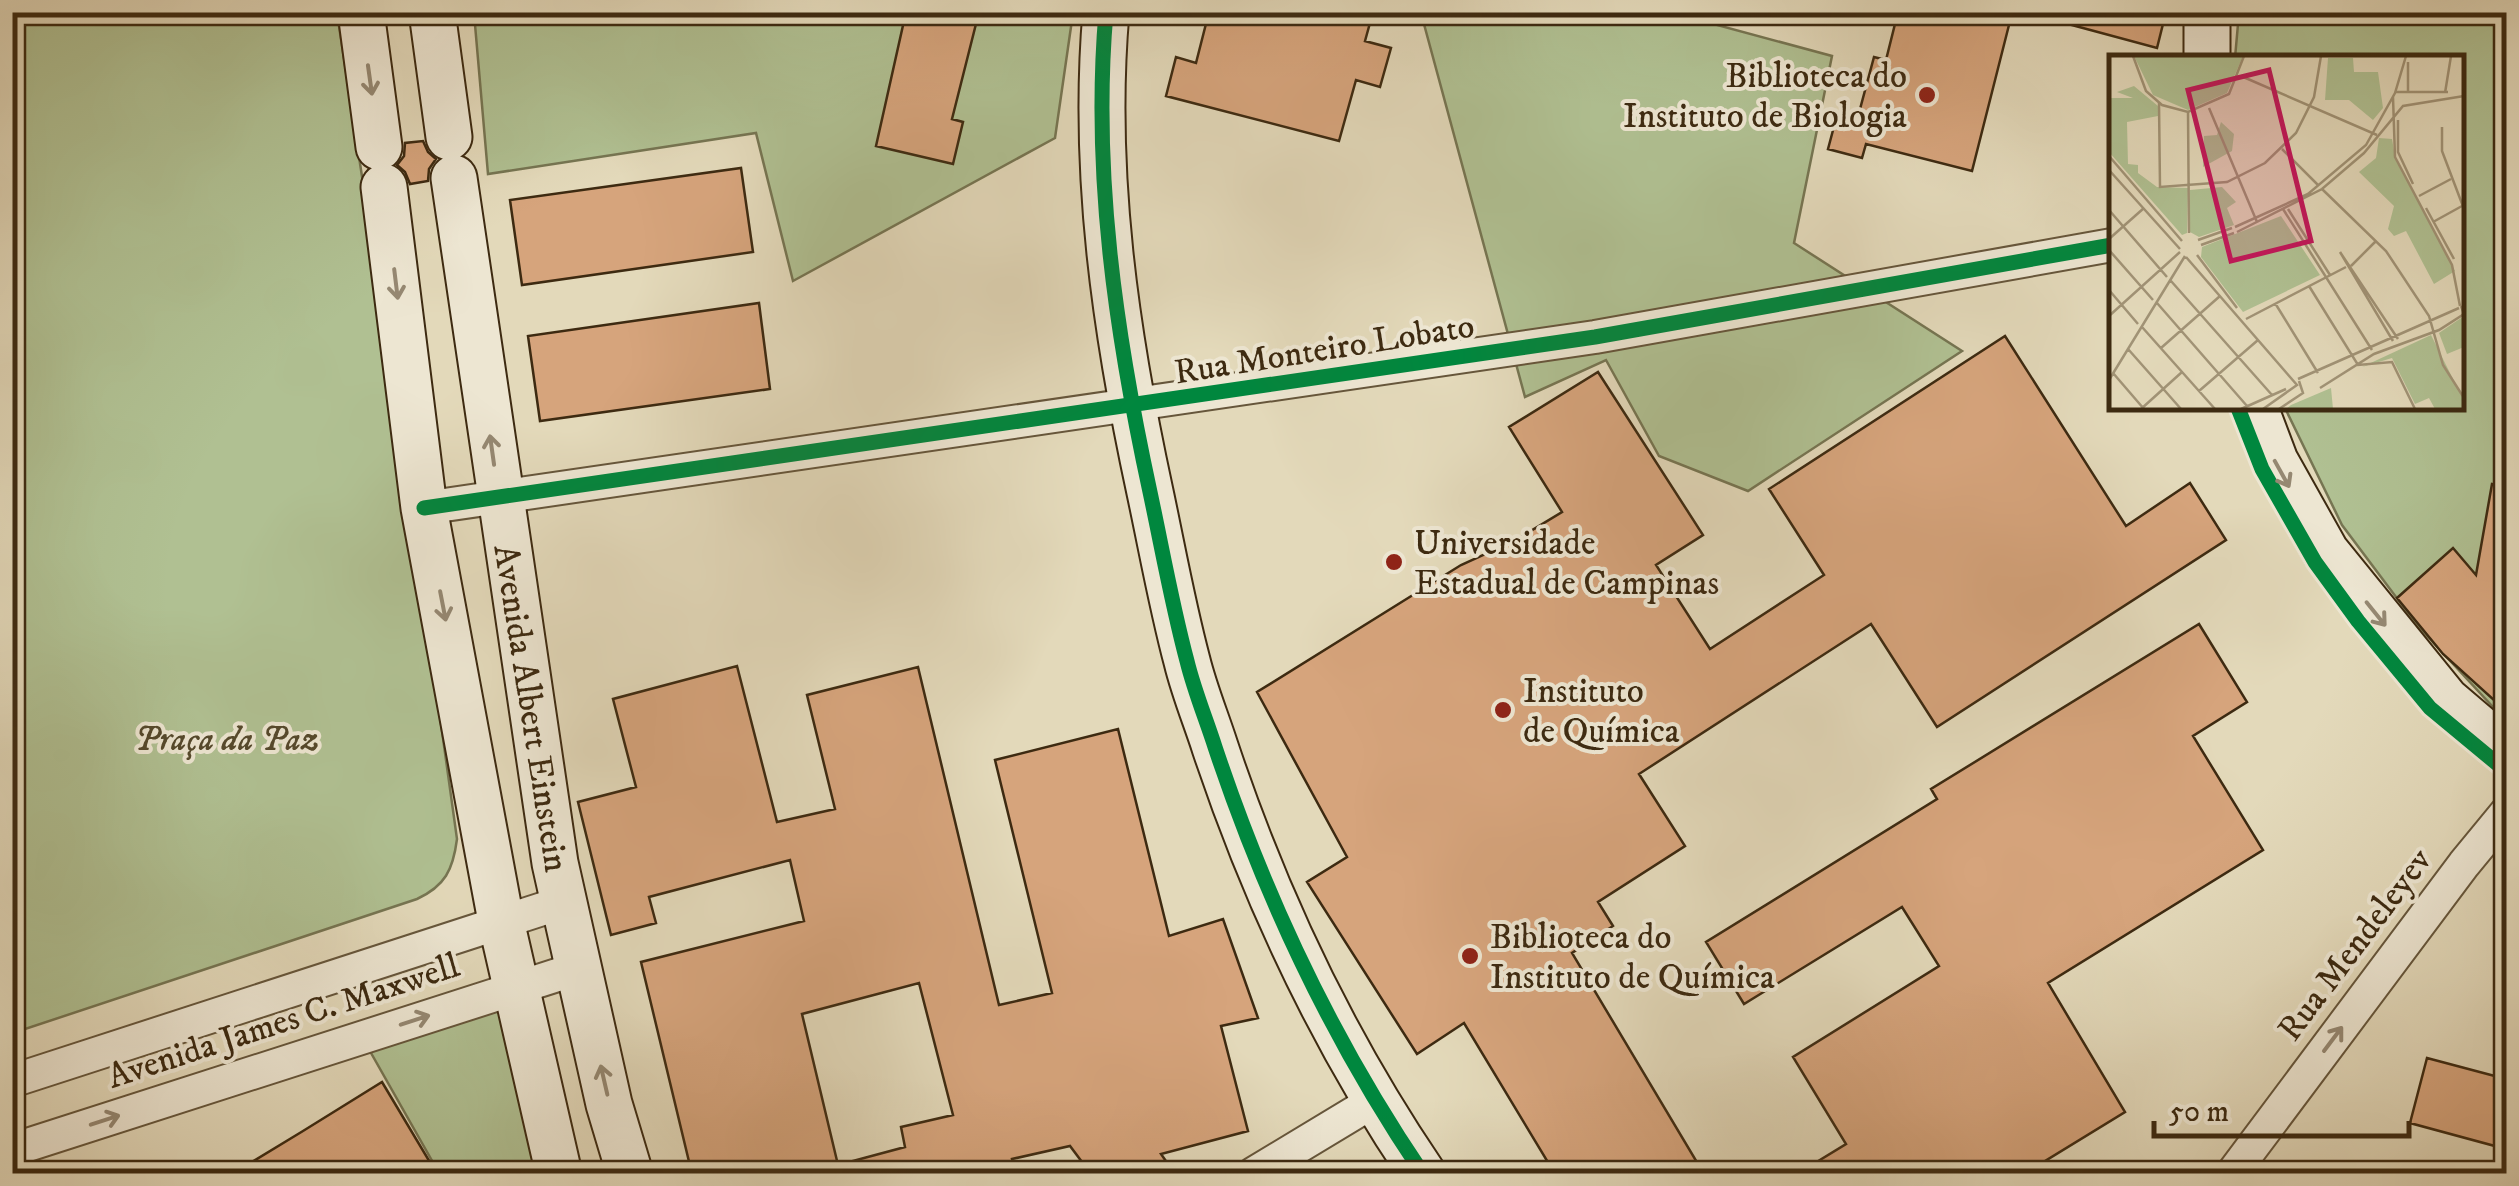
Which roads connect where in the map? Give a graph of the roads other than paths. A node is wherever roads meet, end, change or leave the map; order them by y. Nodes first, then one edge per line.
1 (361, 12) edge
2 (432, 12) edge
3 (1106, 12) edge
4 (2208, 12) edge
5 (2207, 55) edge
6 (2109, 246) edge
7 (1132, 407) junction
8 (2256, 410) edge
9 (499, 497) junction
10 (424, 508) junction
11 (2506, 751) edge
12 (2506, 813) edge
13 (564, 902) junction
14 (501, 921) junction
15 (578, 968) junction
16 (517, 987) junction
17 (12, 1081) edge
18 (1374, 1101) junction
19 (12, 1150) edge
20 (559, 1174) edge
21 (630, 1174) edge
22 (1254, 1174) edge
23 (1422, 1174) edge
24 (2232, 1174) edge

1 -> 10 street, Avenida Albert Einstein
9 -> 2 street, Avenida Albert Einstein
3 - 7 street
4 - 5 street
6 - 7 street, Rua Monteiro Lobato
7 - 9 street, Rua Monteiro Lobato
7 - 18 street
8 -> 11 street
9 - 10 street, Rua Monteiro Lobato
9 - 13 street, Avenida Albert Einstein
10 -> 14 street, Avenida Albert Einstein
24 -> 12 street, Rua Mendeleyev
13 - 14 street, Avenida James C. Maxwell
13 - 15 street, Avenida Albert Einstein
14 - 16 street, Avenida Albert Einstein
14 - 17 street, Avenida James C. Maxwell
15 - 16 street, Avenida James C. Maxwell
21 -> 15 street, Avenida Albert Einstein
19 -> 16 street, Avenida James C. Maxwell
16 - 20 street, Avenida Albert Einstein
18 - 22 street
18 - 23 street

